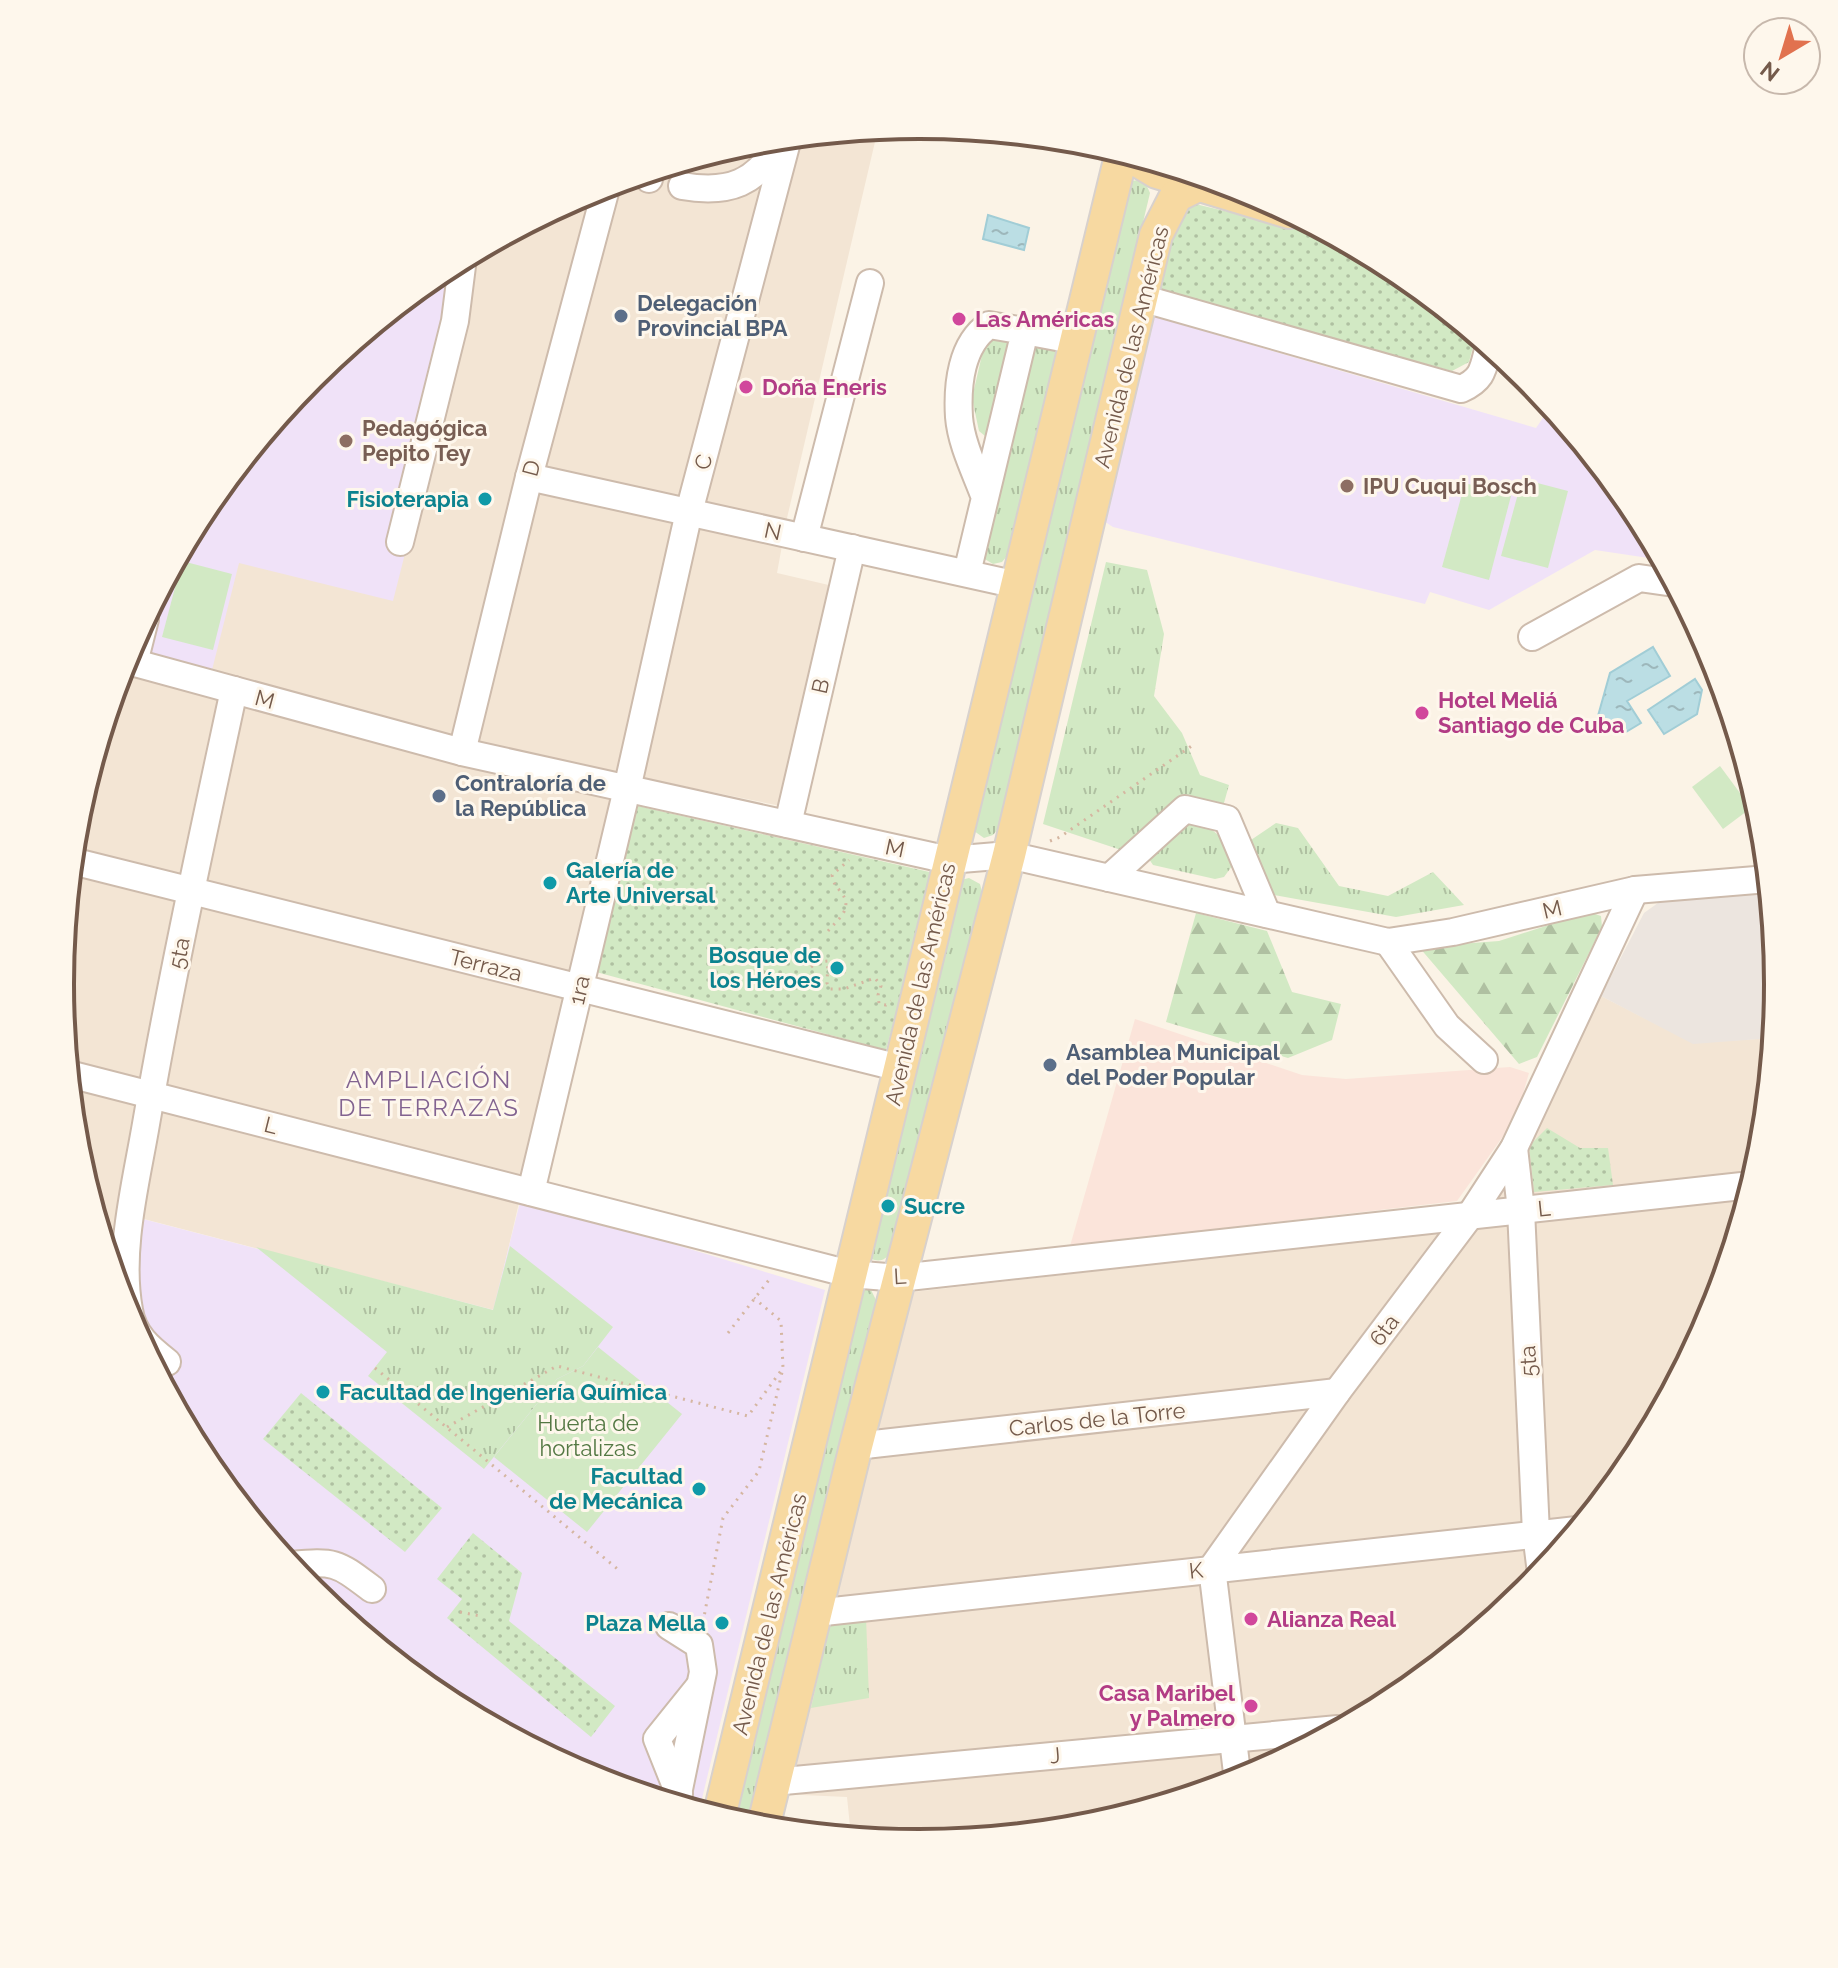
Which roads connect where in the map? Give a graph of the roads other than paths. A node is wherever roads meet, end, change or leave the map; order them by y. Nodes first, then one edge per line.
1 (785, 150) edge
2 (773, 152) edge
3 (1122, 164) edge
4 (1187, 183) edge
5 (682, 186) dead end
6 (1196, 186) joint
7 (603, 200) edge
8 (461, 274) edge
9 (870, 283) dead end
10 (1141, 298) junction
11 (1025, 331) junction
12 (1078, 341) junction
13 (1486, 358) edge
14 (529, 477) junction
15 (984, 495) junction
16 (689, 512) junction
17 (804, 538) junction
18 (400, 542) dead end
19 (852, 548) junction
20 (967, 573) junction
21 (1661, 581) edge
22 (1018, 585) junction
23 (1532, 637) dead end
24 (137, 664) edge
25 (234, 690) junction
26 (462, 752) junction
27 (627, 789) junction
28 (788, 824) junction
29 (1009, 855) junction
30 (949, 860) junction
31 (83, 864) edge
32 (1109, 878) junction
33 (1758, 880) edge
34 (1635, 890) junction
35 (191, 891) junction
36 (1267, 914) junction
37 (1388, 942) junction
38 (580, 988) junction
39 (1484, 1060) dead end
40 (900, 1068) junction
41 (79, 1077) edge
42 (151, 1095) junction
43 (1514, 1148) junction
44 (1739, 1186) edge
45 (531, 1192) junction
46 (1521, 1210) junction
47 (1469, 1217) junction
48 (850, 1274) junction
49 (126, 1275) edge
50 (899, 1278) junction
51 (160, 1356) edge
52 (167, 1362) dead end
53 (1337, 1392) junction
54 (856, 1446) junction
55 (1562, 1531) edge
56 (1536, 1533) junction
57 (1539, 1558) edge
58 (305, 1564) edge
59 (1212, 1568) junction
60 (372, 1589) dead end
61 (815, 1613) junction
62 (669, 1626) dead end
63 (1312, 1731) edge
64 (1234, 1739) junction
65 (1237, 1767) edge
66 (773, 1782) junction
67 (679, 1794) edge
68 (722, 1805) edge
69 (766, 1815) edge

1 - 16 street, C
2 - 5 street
3 - 12 main road, Avenida de las Américas
4 - 6 main road
6 - 10 main road, Avenida de las Américas
7 - 14 street, D
8 - 18 street
9 - 17 street
10 - 13 street
10 - 29 main road, Avenida de las Américas
11 - 12 street
11 - 15 street
11 - 15 street
12 - 22 main road, Avenida de las Américas
14 - 16 street, N
14 - 26 street, D
15 - 20 street
16 - 17 street, N
16 - 27 street, C
17 - 19 street, N
19 - 20 street, N
19 - 28 street, B
20 - 22 street, N
21 - 23 street
22 - 30 main road, Avenida de las Américas
24 - 25 street, M
25 - 26 street, M
25 - 35 street, 5ta
26 - 27 street, M
27 - 28 street, M
27 - 38 street, 1ra
28 - 30 street, M
29 - 30 street, M
29 - 32 street, M
29 - 50 main road, Avenida de las Américas
30 - 40 main road, Avenida de las Américas
31 - 35 street, Terraza
32 - 36 street, M
32 - 36 street
33 - 34 street, M
34 - 37 street, M
34 - 43 street, 6ta
35 - 38 street, Terraza
35 - 42 street, 5ta
36 - 37 street, M
37 - 39 street
38 - 40 street, Terraza
38 - 45 street, 1ra
40 - 48 main road, Avenida de las Américas
41 - 42 street, L
42 - 45 street, L
42 - 49 street, 5ta
43 - 46 street, 5ta
43 - 47 street, 6ta
44 - 46 street, L
45 - 48 street, L
46 - 47 street, L
46 - 56 street, 5ta
47 - 50 street, L
47 - 53 street, 6ta
48 - 50 street, L
48 - 68 main road, Avenida de las Américas
50 - 54 main road, Avenida de las Américas
51 - 52 street, 5ta
53 - 54 street, Carlos de la Torre
53 - 59 street, 6ta
54 - 61 main road, Avenida de las Américas
55 - 56 street, K
56 - 57 street, 5ta
56 - 59 street, K
58 - 60 street
59 - 61 street, K
59 - 64 street
61 - 66 main road, Avenida de las Américas
62 - 67 street
63 - 64 street, J
64 - 65 street
64 - 66 street, J
66 - 69 main road, Avenida de las Américas

